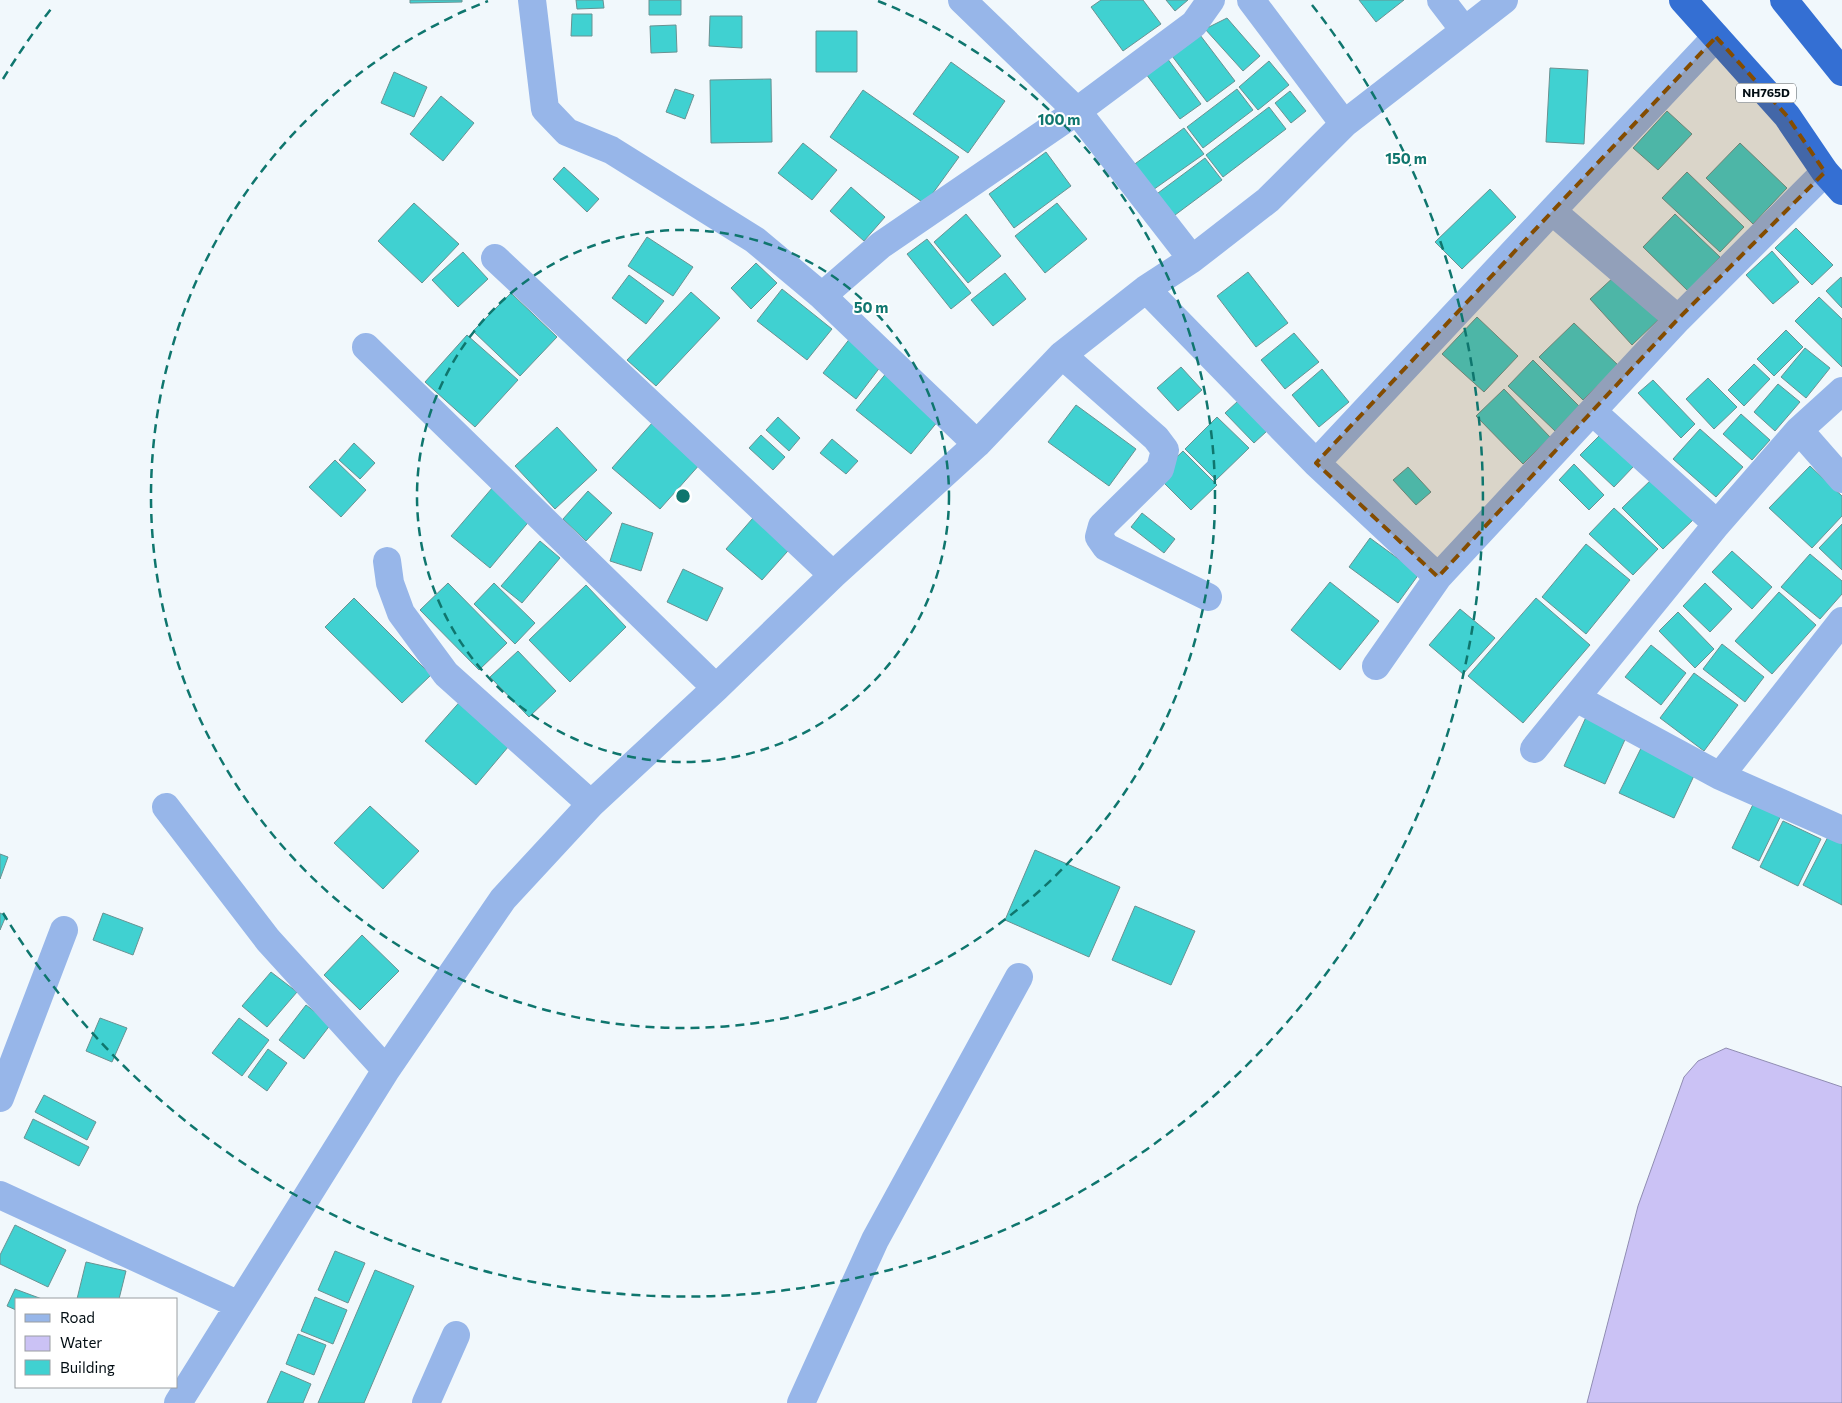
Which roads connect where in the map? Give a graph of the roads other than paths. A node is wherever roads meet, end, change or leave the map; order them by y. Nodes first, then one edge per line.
1 (532, 0) edge
2 (962, 0) edge
3 (1212, 0) edge
4 (1250, 0) edge
5 (1441, 0) edge
6 (1504, 0) edge
7 (1683, 0) edge
8 (1784, 0) edge
9 (1464, 30) junction
10 (1716, 37) junction
11 (1842, 72) edge
12 (1077, 111) junction
13 (1344, 124) junction
14 (1833, 182) edge
15 (1552, 211) junction
16 (495, 258) dead end
17 (1192, 259) junction
18 (1146, 289) junction
19 (822, 296) junction
20 (1678, 319) junction
21 (366, 347) dead end
22 (1062, 354) junction
23 (1842, 391) edge
24 (1593, 412) junction
25 (1799, 430) junction
26 (977, 444) junction
27 (1316, 463) junction
28 (1842, 479) edge
29 (1717, 524) junction
30 (387, 561) dead end
31 (833, 575) junction
32 (1438, 578) junction
33 (1208, 597) dead end
34 (1842, 621) edge
35 (1376, 666) dead end
36 (716, 688) junction
37 (1576, 698) junction
38 (1534, 750) dead end
39 (1720, 776) junction
40 (591, 804) junction
41 (166, 807) dead end
42 (1842, 830) edge
43 (64, 930) dead end
44 (1019, 977) dead end
45 (386, 1070) junction
46 (0, 1098) edge
47 (0, 1195) edge
48 (240, 1305) junction
49 (456, 1334) dead end
50 (178, 1403) edge
51 (426, 1403) edge
52 (801, 1403) edge

1 - 19 street
2 - 12 street
3 - 12 street
4 - 13 street
5 - 9 street
6 - 9 street
7 - 10 highway, NH765D
8 - 11 highway
9 - 13 street
10 - 14 highway, NH765D
10 - 15 street
12 - 17 street
12 - 19 street
13 - 17 street
14 - 20 street
15 - 20 street
15 - 27 street
16 - 31 street
17 - 18 street
18 - 22 street
18 - 27 street
19 - 26 street
20 - 24 street
21 - 36 street
22 - 26 street
22 - 33 street
23 - 25 street
24 - 29 street
24 - 32 street
25 - 28 street
25 - 29 street
26 - 31 street
27 - 32 street
29 - 37 street
30 - 40 street
31 - 36 street
32 - 35 street
34 - 39 street
36 - 40 street
37 - 38 street
37 - 39 street
39 - 42 street
40 - 45 street
41 - 45 street
43 - 46 street
44 - 52 street
45 - 48 street
47 - 48 street
48 - 50 street
49 - 51 street

